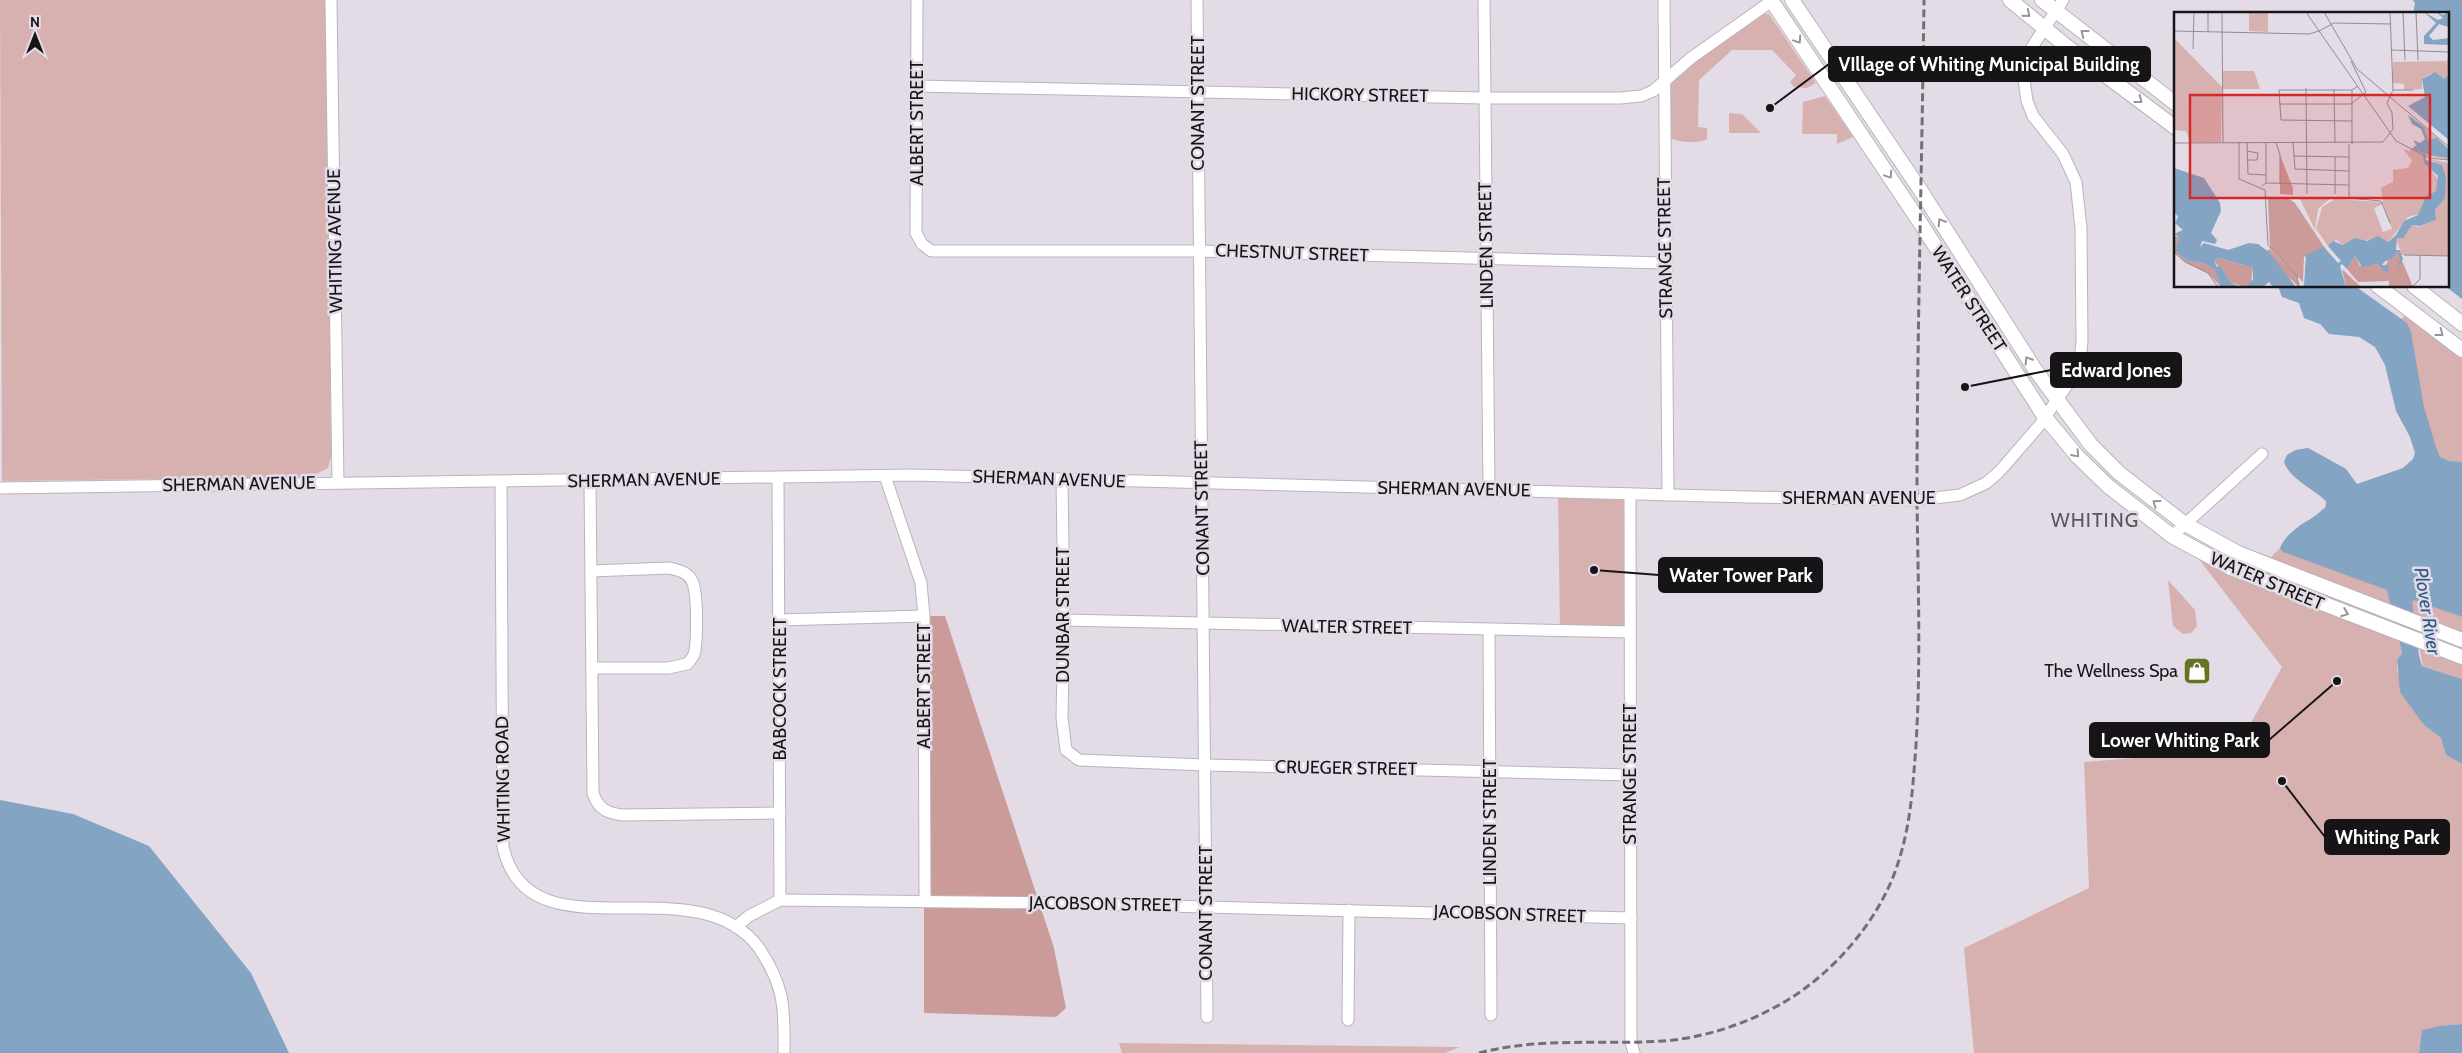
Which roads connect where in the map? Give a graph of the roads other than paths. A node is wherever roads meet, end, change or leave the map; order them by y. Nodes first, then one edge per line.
1 (331, 0) edge
2 (917, 0) edge
3 (1196, 0) edge
4 (1484, 0) edge
5 (1664, 0) edge
6 (1772, 0) edge
7 (1792, 0) edge
8 (2010, 0) edge
9 (2042, 0) edge
10 (2059, 6) edge
11 (2044, 28) junction
12 (1663, 84) junction
13 (917, 86) junction
14 (1198, 91) junction
15 (1484, 98) junction
16 (2174, 102) edge
17 (2174, 126) edge
18 (922, 244) joint
19 (1198, 250) junction
20 (1486, 259) junction
21 (1665, 263) junction
22 (2381, 288) edge
23 (2417, 288) edge
24 (2462, 324) edge
25 (2462, 350) edge
26 (2056, 400) junction
27 (2044, 416) junction
28 (2262, 454) dead end
29 (885, 476) junction
30 (778, 477) junction
31 (1062, 480) junction
32 (590, 481) junction
33 (501, 482) junction
34 (338, 483) junction
35 (1202, 483) junction
36 (0, 488) edge
37 (1489, 489) junction
38 (1630, 494) junction
39 (1668, 495) junction
40 (2185, 524) junction
41 (2172, 536) junction
42 (591, 571) junction
43 (924, 616) junction
44 (780, 620) junction
45 (1064, 620) junction
46 (1204, 624) junction
47 (1489, 630) junction
48 (1630, 632) junction
49 (2462, 640) edge
50 (2462, 657) edge
51 (592, 668) junction
52 (1066, 750) joint
53 (1205, 766) junction
54 (1490, 771) junction
55 (1630, 775) junction
56 (780, 814) junction
57 (780, 900) junction
58 (925, 901) junction
59 (1206, 907) junction
60 (1349, 910) junction
61 (1490, 914) junction
62 (1631, 918) junction
63 (736, 927) junction
64 (1491, 1014) dead end
65 (1207, 1017) dead end
66 (1348, 1020) dead end
67 (784, 1053) edge
68 (1634, 1053) edge

1 - 34 street, WHITING AVENUE
2 - 13 street, ALBERT STREET
3 - 14 street, CONANT STREET
4 - 15 street, LINDEN STREET
5 - 12 street, STRANGE STREET
6 - 12 street, HICKORY STREET
6 -> 27 main road, WATER STREET
26 -> 7 main road, WATER STREET
8 -> 11 main road
9 - 10 main road
10 - 11 street, SHERMAN AVENUE
16 -> 10 main road
11 -> 17 main road
11 - 26 street, SHERMAN AVENUE
12 - 15 street, HICKORY STREET
12 - 21 street, STRANGE STREET
13 - 14 street, HICKORY STREET
13 - 18 street, ALBERT STREET
14 - 15 street, HICKORY STREET
14 - 19 street, CONANT STREET
15 - 20 street, LINDEN STREET
18 - 19 street, CHESTNUT STREET
19 - 20 street, CHESTNUT STREET
19 - 35 street, CONANT STREET
20 - 21 street, CHESTNUT STREET
20 - 37 street, LINDEN STREET
21 - 39 street, STRANGE STREET
22 -> 25 main road
23 - 24 main road
26 - 27 street, SHERMAN AVENUE
40 -> 26 main road, WATER STREET
27 - 39 street, SHERMAN AVENUE
27 -> 41 main road, WATER STREET
28 - 40 street
29 - 30 street, SHERMAN AVENUE
29 - 31 street, SHERMAN AVENUE
29 - 43 street, ALBERT STREET
30 - 32 street, SHERMAN AVENUE
30 - 44 street, BABCOCK STREET
31 - 35 street, SHERMAN AVENUE
31 - 45 street, DUNBAR STREET
32 - 33 street, SHERMAN AVENUE
32 - 42 street
33 - 34 street, SHERMAN AVENUE
33 - 63 street, WHITING ROAD
34 - 36 street, SHERMAN AVENUE
35 - 37 street, SHERMAN AVENUE
35 - 46 street, CONANT STREET
37 - 38 street, SHERMAN AVENUE
38 - 39 street, SHERMAN AVENUE
38 - 48 street, STRANGE STREET
40 - 41 street
40 - 49 main road, WATER STREET
41 -> 50 main road, WATER STREET
42 - 51 street
42 - 51 street
43 - 44 street
43 - 58 street, ALBERT STREET
44 - 56 street, BABCOCK STREET
45 - 46 street, WALTER STREET
45 - 52 street, DUNBAR STREET
46 - 47 street, WALTER STREET
46 - 53 street, CONANT STREET
47 - 48 street, WALTER STREET
47 - 54 street, LINDEN STREET
48 - 55 street, STRANGE STREET
51 - 56 street
52 - 53 street, CRUEGER STREET
53 - 54 street, CRUEGER STREET
53 - 59 street, CONANT STREET
54 - 55 street, CRUEGER STREET
54 - 61 street, LINDEN STREET
55 - 62 street, STRANGE STREET
56 - 57 street, BABCOCK STREET
57 - 58 street, JACOBSON STREET
57 - 63 street, JACOBSON STREET
58 - 59 street, JACOBSON STREET
59 - 60 street, JACOBSON STREET
59 - 65 street, CONANT STREET
60 - 61 street, JACOBSON STREET
60 - 66 street
61 - 62 street, JACOBSON STREET
61 - 64 street, LINDEN STREET
62 - 68 street, STRANGE STREET
63 - 67 street, WHITING ROAD

